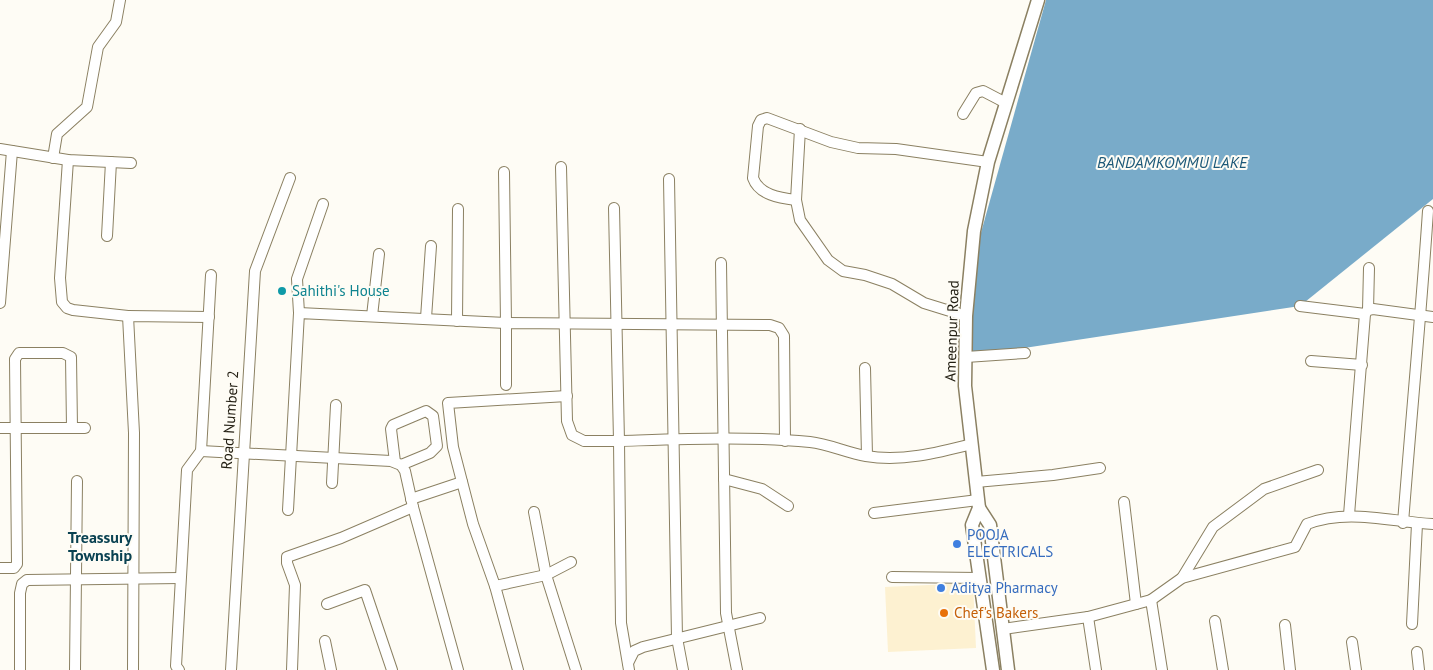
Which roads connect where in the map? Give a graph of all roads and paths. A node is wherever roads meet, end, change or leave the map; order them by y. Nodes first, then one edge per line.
1 (120, 0) edge
2 (1038, 0) edge
3 (1006, 103) junction
4 (963, 114) dead end
5 (800, 129) junction
6 (0, 149) edge
7 (12, 151) junction
8 (53, 158) junction
9 (68, 160) junction
10 (111, 162) junction
11 (988, 162) junction
12 (131, 163) dead end
13 (561, 167) dead end
14 (504, 172) dead end
15 (290, 178) dead end
16 (669, 179) dead end
17 (796, 200) junction
18 (322, 204) dead end
19 (614, 208) dead end
20 (458, 209) dead end
21 (1428, 211) dead end
22 (106, 236) dead end
23 (432, 246) dead end
24 (379, 254) dead end
25 (721, 263) dead end
26 (1369, 268) dead end
27 (211, 275) dead end
28 (0, 303) edge
29 (1300, 306) dead end
30 (1367, 312) junction
31 (299, 313) junction
32 (128, 316) junction
33 (372, 316) junction
34 (966, 316) junction
35 (1422, 316) junction
36 (1433, 317) edge
37 (208, 318) junction
38 (426, 318) junction
39 (457, 321) junction
40 (506, 323) junction
41 (672, 323) junction
42 (722, 323) junction
43 (564, 325) junction
44 (616, 325) junction
45 (1026, 353) dead end
46 (966, 357) junction
47 (1311, 361) dead end
48 (1362, 365) junction
49 (865, 368) dead end
50 (506, 385) dead end
51 (566, 396) junction
52 (336, 405) dead end
53 (0, 428) edge
54 (16, 428) junction
55 (72, 428) junction
56 (85, 428) dead end
57 (724, 438) junction
58 (673, 440) junction
59 (619, 441) junction
60 (785, 441) junction
61 (972, 444) junction
62 (200, 451) junction
63 (243, 454) junction
64 (867, 456) junction
65 (290, 457) junction
66 (333, 459) junction
67 (398, 464) junction
68 (1100, 468) dead end
69 (1318, 470) dead end
70 (724, 479) junction
71 (77, 481) dead end
72 (462, 482) junction
73 (976, 482) junction
74 (332, 483) dead end
75 (1124, 502) dead end
76 (412, 503) junction
77 (978, 504) junction
78 (788, 506) dead end
79 (288, 510) dead end
80 (534, 512) dead end
81 (874, 513) dead end
82 (1349, 515) junction
83 (1403, 523) junction
84 (1417, 524) junction
85 (1433, 524) edge
86 (571, 562) dead end
87 (0, 568) edge
88 (546, 575) junction
89 (892, 577) dead end
90 (133, 578) junction
91 (180, 578) junction
92 (1182, 578) junction
93 (76, 579) junction
94 (979, 583) junction
95 (495, 586) junction
96 (997, 586) junction
97 (1151, 600) junction
98 (327, 604) dead end
99 (1136, 604) junction
100 (1088, 616) junction
101 (760, 618) dead end
102 (1215, 621) dead end
103 (1412, 624) dead end
104 (1285, 625) dead end
105 (728, 627) junction
106 (1003, 629) junction
107 (677, 638) junction
108 (325, 642) dead end
109 (1352, 642) dead end
110 (1417, 652) dead end
111 (627, 668) edge
112 (20, 670) edge
113 (75, 670) edge
114 (133, 670) edge
115 (179, 670) edge
116 (231, 670) edge
117 (292, 670) edge
118 (331, 670) edge
119 (392, 670) edge
120 (458, 670) edge
121 (518, 670) edge
122 (576, 670) edge
123 (683, 670) edge
124 (737, 670) edge
125 (993, 670) edge
126 (1008, 670) edge
127 (1096, 670) edge
128 (1162, 670) edge
129 (1223, 670) edge
130 (1290, 670) edge
131 (1356, 670) edge
132 (1419, 670) edge

1 - 8 street
2 - 3 street, Ameenpur Road
3 - 4 street
3 - 11 street, Ameenpur Road
5 - 11 street
5 - 17 street
5 - 17 street
6 - 7 street
7 - 8 street
7 - 28 street
8 - 9 street
9 - 10 street
9 - 32 street
10 - 12 street
10 - 22 street
11 - 34 street, Ameenpur Road
13 - 43 street
14 - 40 street
15 - 63 street, Road Number 2
16 - 41 street
17 - 34 street
18 - 31 street
19 - 44 street
20 - 39 street
21 - 35 street
23 - 38 street
24 - 33 street
25 - 42 street
26 - 30 street
27 - 37 street
29 - 30 street
30 - 35 street
30 - 48 street
31 - 33 street
31 - 65 street
32 - 37 street
32 - 90 street
33 - 38 street
34 - 46 street, Ameenpur Road
35 - 36 street
35 - 83 street
37 - 62 street
38 - 39 street
39 - 40 street
40 - 43 street
40 - 50 street
41 - 42 street
41 - 44 street
41 - 58 street
42 - 57 street
42 - 60 street
43 - 44 street
43 - 51 street
44 - 59 street
45 - 46 street
46 - 61 street, Ameenpur Road
47 - 48 street
48 - 82 street
49 - 64 street
51 - 59 street
51 - 72 street
52 - 66 street
53 - 54 street
54 - 55 street
54 - 55 street
54 - 87 street
55 - 56 street
57 - 58 street
57 - 60 street
57 - 70 street
58 - 59 street
58 - 107 street
59 - 111 street
60 - 64 street
61 - 64 street
61 - 73 street, Ameenpur Road
62 - 63 street
62 - 91 street
63 - 65 street
63 - 116 street, Road Number 2
65 - 66 street
65 - 79 street
66 - 67 street
66 - 74 street
67 - 67 street
67 - 76 street
68 - 73 street
69 - 92 street
70 - 78 street
70 - 105 street
71 - 93 street
72 - 76 street
72 - 95 street
73 - 77 street, Ameenpur Road
75 - 99 street
76 - 117 street
76 - 120 street
77 - 81 street
77 - 94 street, Ameenpur Road
77 - 96 street
80 - 88 street
82 - 83 street
82 - 92 street
83 - 84 street
84 - 85 street
84 - 103 street
86 - 88 street
88 - 95 street
88 - 122 street
89 - 94 street
90 - 91 street
90 - 93 street
90 - 114 street
91 - 115 street
92 - 97 street
93 - 112 street
93 - 113 street
94 - 96 street
94 - 125 street, Ameenpur Road
95 - 121 street
96 - 106 street
97 - 99 street
97 - 128 street
98 - 119 street
99 - 100 street
100 - 106 street
100 - 127 street
101 - 105 street
102 - 129 street
104 - 130 street
105 - 107 street
105 - 124 street
106 - 126 street
107 - 111 street
107 - 123 street
108 - 118 street
109 - 131 street
110 - 132 street

